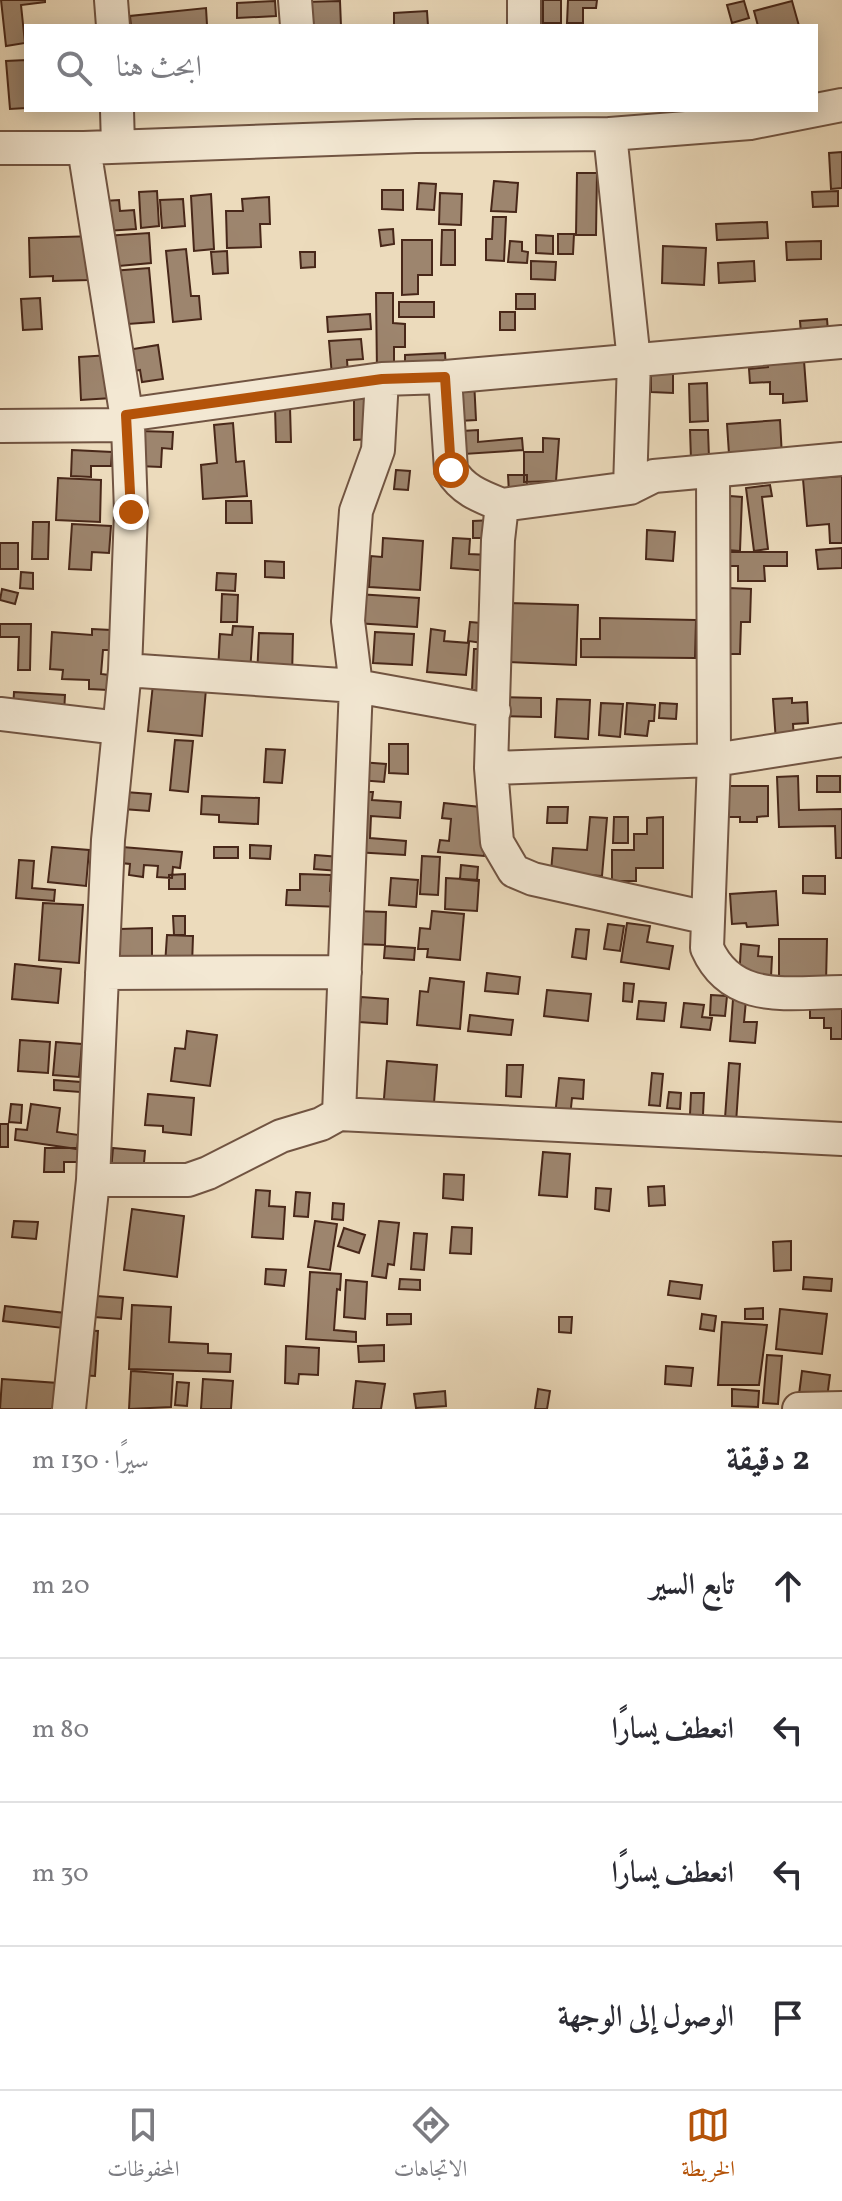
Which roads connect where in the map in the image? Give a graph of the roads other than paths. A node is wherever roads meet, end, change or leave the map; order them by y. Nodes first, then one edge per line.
1 (111, 0) edge
2 (295, 0) edge
3 (524, 0) edge
4 (113, 24) edge
5 (297, 24) edge
6 (524, 24) edge
7 (842, 105) edge
8 (818, 110) edge
9 (117, 112) edge
10 (806, 112) edge
11 (523, 122) edge
12 (306, 125) edge
13 (610, 134) junction
14 (1, 139) edge
15 (118, 146) junction
16 (84, 148) junction
17 (842, 342) edge
18 (634, 361) junction
19 (445, 377) junction
20 (382, 379) junction
21 (127, 420) junction
22 (0, 426) edge
23 (842, 459) edge
24 (713, 471) junction
25 (630, 488) junction
26 (502, 505) junction
27 (125, 670) junction
28 (356, 686) junction
29 (494, 711) junction
30 (0, 714) edge
31 (119, 728) junction
32 (842, 740) edge
33 (714, 760) junction
34 (491, 768) junction
35 (708, 918) junction
36 (345, 972) junction
37 (102, 973) junction
38 (842, 992) edge
39 (339, 1114) junction
40 (842, 1139) edge
41 (93, 1180) junction
42 (842, 1408) edge
43 (69, 1409) edge
44 (799, 1409) edge

1 - 4 street
2 - 5 street
3 - 6 street
7 - 8 street
9 - 15 street
10 - 13 street
11 - 12 street
11 - 13 street
12 - 15 street
13 - 18 street
14 - 16 street
15 - 16 street
16 - 21 street
17 - 18 street
18 - 19 street
18 - 25 street
19 - 20 street
19 - 26 street
20 - 21 street
20 - 28 street
21 - 22 street
21 - 27 street
23 - 24 street
24 - 25 street
24 - 33 street
25 - 26 street
26 - 29 street
27 - 28 street
27 - 31 street
28 - 29 street
28 - 36 street
29 - 34 street
30 - 31 street
31 - 37 street
32 - 33 street
33 - 34 street
33 - 35 street
34 - 35 street
35 - 38 street
36 - 37 street
36 - 39 street
37 - 41 street
39 - 40 street
39 - 41 street
41 - 43 street
42 - 44 street

